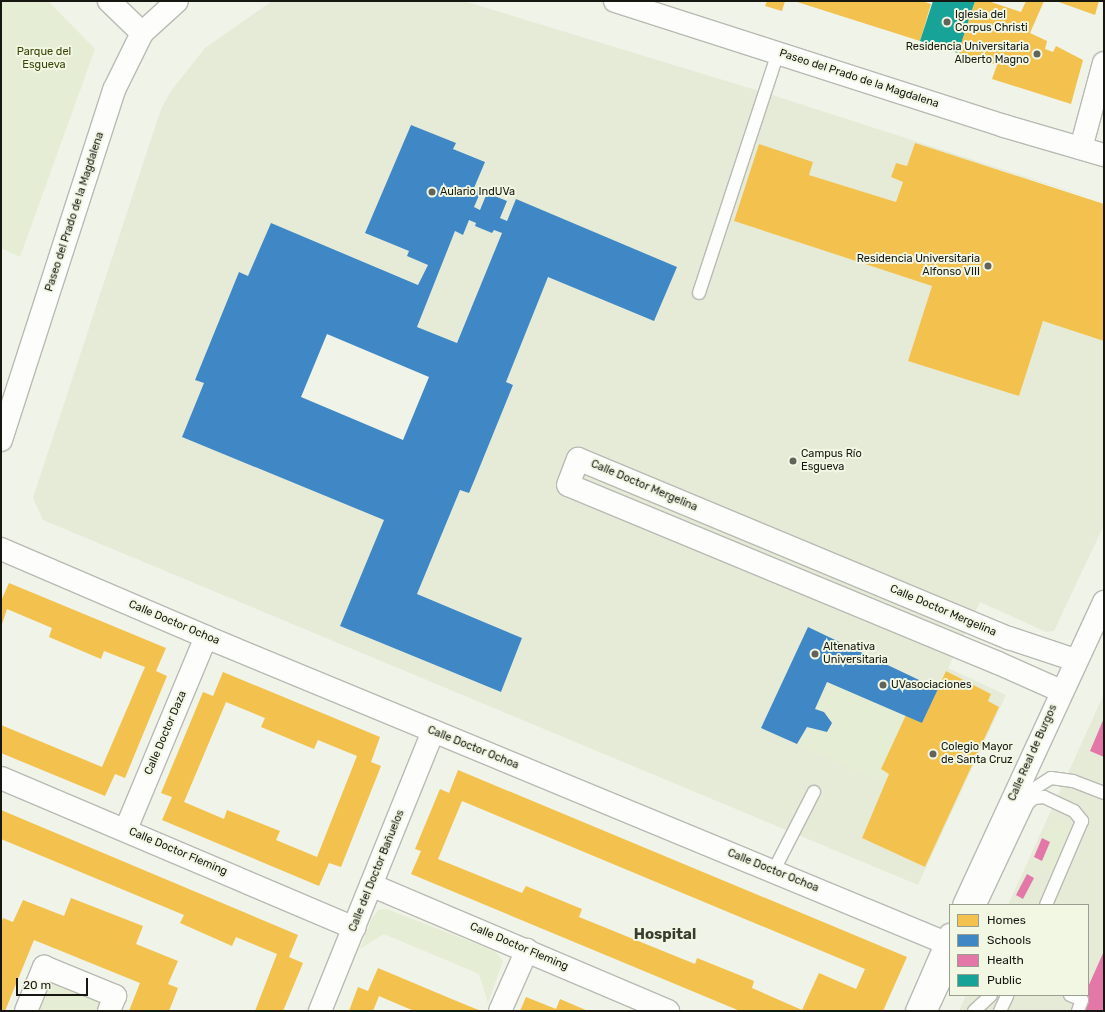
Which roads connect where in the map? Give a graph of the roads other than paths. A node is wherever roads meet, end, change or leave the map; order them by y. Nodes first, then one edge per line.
1 (109, 1) edge
2 (177, 1) edge
3 (615, 1) edge
4 (142, 33) junction
5 (778, 53) junction
6 (1104, 63) edge
7 (1082, 148) junction
8 (1104, 155) edge
9 (699, 293) dead end
10 (1, 440) edge
11 (1, 549) edge
12 (1104, 602) edge
13 (1099, 624) edge
14 (206, 637) junction
15 (1075, 660) junction
16 (1061, 691) junction
17 (433, 731) junction
18 (1, 778) edge
19 (814, 792) dead end
20 (1104, 793) edge
21 (1026, 805) junction
22 (126, 829) junction
23 (773, 872) junction
24 (371, 885) junction
25 (964, 904) edge
26 (980, 904) edge
27 (1046, 904) edge
28 (354, 928) junction
29 (948, 939) edge
30 (527, 950) junction
31 (949, 972) edge
32 (991, 996) edge
33 (1007, 996) edge
34 (1072, 996) edge
35 (26, 1011) edge
36 (109, 1011) edge
37 (320, 1011) edge
38 (500, 1011) edge
39 (668, 1011) edge
40 (917, 1011) edge
41 (931, 1011) edge
42 (974, 1011) edge
43 (1000, 1011) edge
44 (1078, 1011) edge

1 - 4 street
2 - 4 street, Paseo del Prado de la Magdalena
3 - 5 street, Paseo del Prado de la Magdalena
4 - 10 street, Paseo del Prado de la Magdalena
5 - 7 street, Paseo del Prado de la Magdalena
5 - 9 lane
6 - 7 street
7 - 8 street, Paseo del Prado de la Magdalena
11 - 14 street, Calle Doctor Ochoa
12 - 13 street, Calle Real de Burgos
13 - 15 street, Calle Real de Burgos
14 - 17 street, Calle Doctor Ochoa
14 - 22 street, Calle Doctor Daza
15 - 16 street, Calle Real de Burgos
15 - 16 street, Calle Doctor Mergelina
16 - 25 street, Calle Real de Burgos
17 - 23 street, Calle Doctor Ochoa
17 - 24 street, Calle del Doctor Bañuelos
18 - 22 street, Calle Doctor Fleming
19 - 23 lane
20 - 21 lane
21 - 26 lane
21 - 27 lane
22 - 28 street, Calle Doctor Fleming
23 - 29 street, Calle Doctor Ochoa
24 - 28 street, Calle del Doctor Bañuelos
24 - 30 street, Calle Doctor Fleming
28 - 37 street, Calle del Doctor Bañuelos
29 - 40 street
30 - 38 street
30 - 39 street, Calle Doctor Fleming
31 - 41 lane
32 - 42 lane
33 - 43 lane
34 - 44 lane
35 - 36 street

